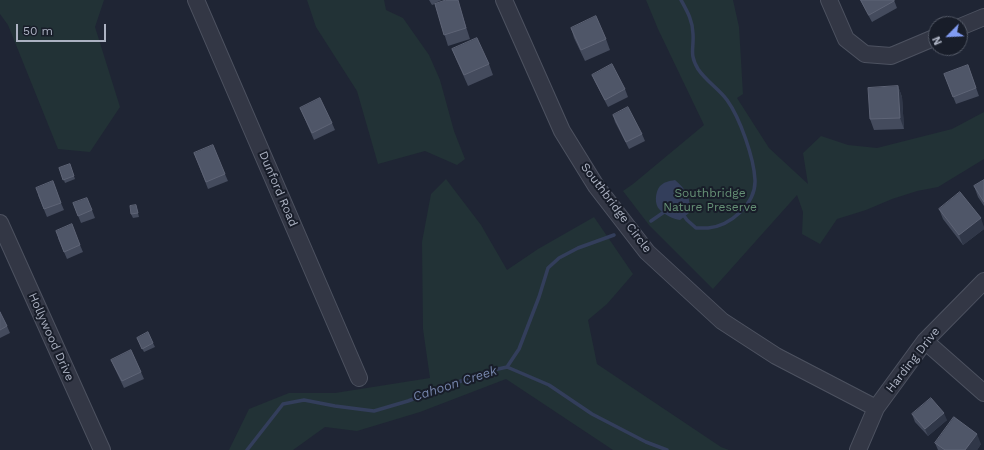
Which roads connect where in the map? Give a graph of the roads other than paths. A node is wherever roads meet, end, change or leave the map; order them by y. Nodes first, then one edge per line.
1 (196, 0) edge
2 (504, 0) edge
3 (829, 0) edge
4 (984, 17) edge
5 (968, 24) edge
6 (928, 40) edge
7 (0, 223) edge
8 (984, 281) edge
9 (925, 341) junction
10 (359, 378) dead end
11 (984, 393) edge
12 (876, 408) junction
13 (102, 450) edge
14 (858, 450) edge

1 - 10 street, Dunford Road
2 - 12 street, Southbridge Circle
3 - 6 street
4 - 5 street
7 - 13 street, Hollywood Drive
8 - 9 street, Harding Drive
9 - 11 street
9 - 12 street, Harding Drive
12 - 14 street, Harding Drive

